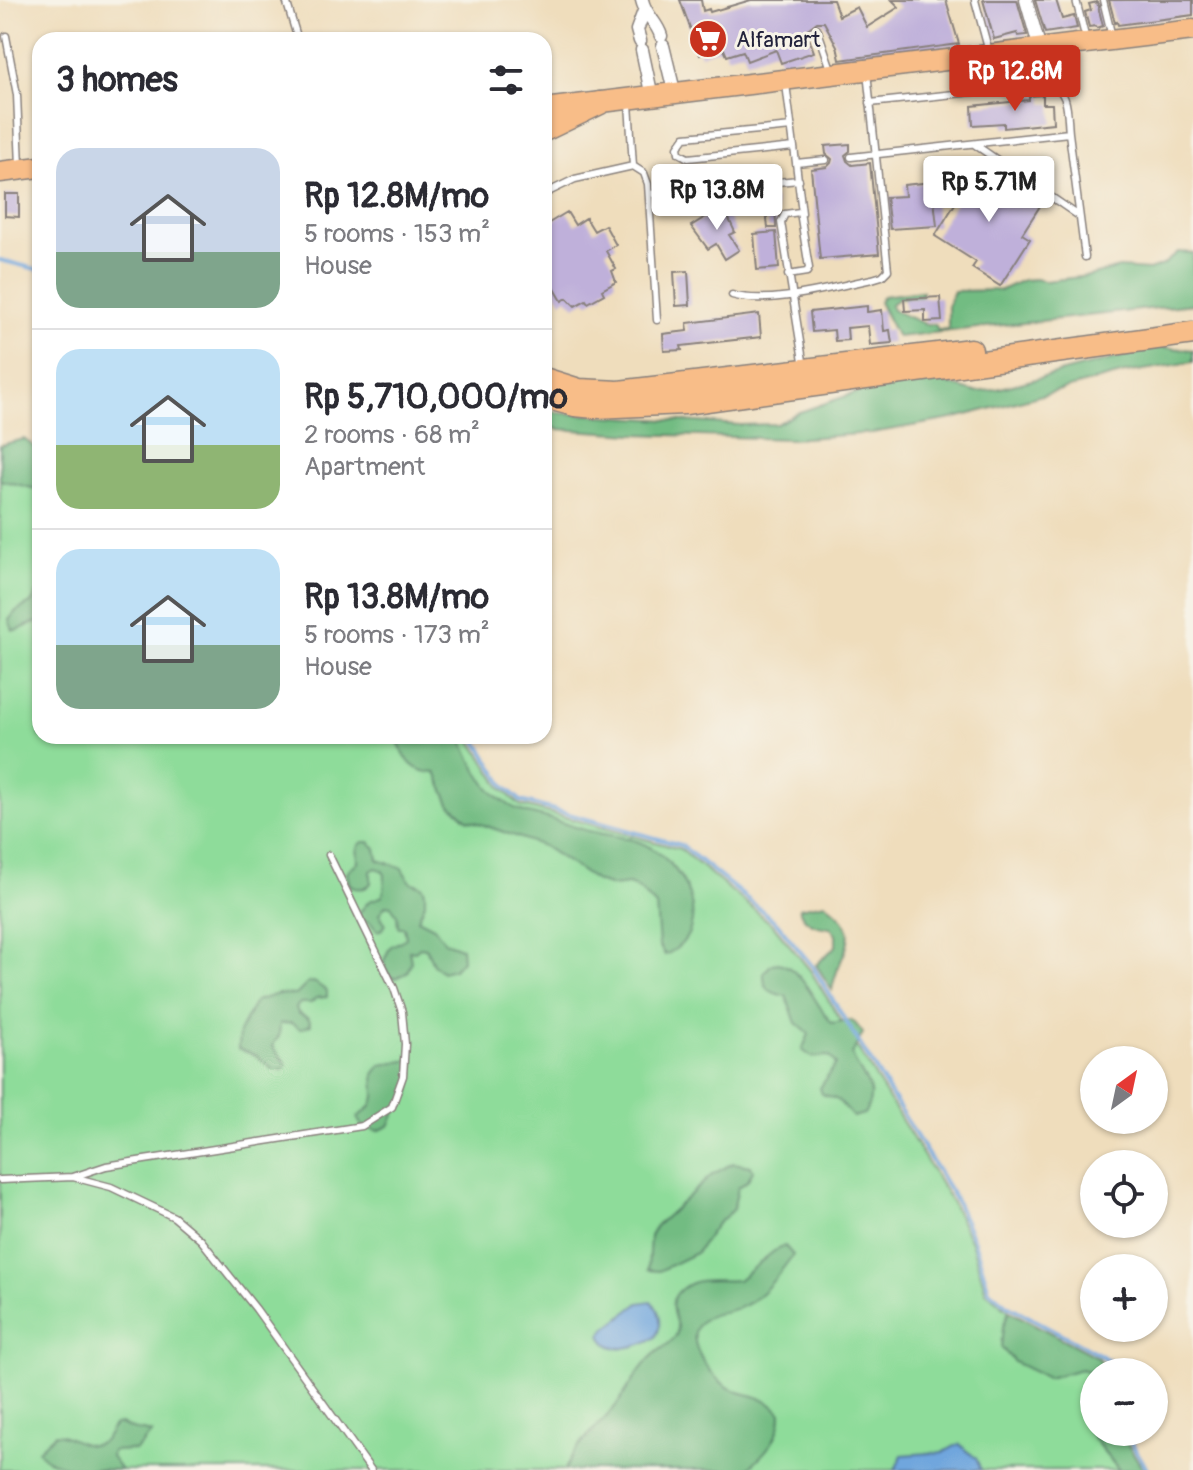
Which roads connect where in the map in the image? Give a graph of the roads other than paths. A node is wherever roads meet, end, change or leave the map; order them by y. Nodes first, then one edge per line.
1 (286, 0) edge
2 (975, 0) edge
3 (1026, 0) edge
4 (1076, 0) edge
5 (1103, 0) edge
6 (643, 5) edge
7 (817, 28) dead end
8 (1193, 30) edge
9 (296, 32) edge
10 (6, 36) dead end
11 (1113, 40) junction
12 (1087, 44) junction
13 (1040, 49) junction
14 (990, 55) junction
15 (867, 72) junction
16 (833, 75) junction
17 (785, 81) junction
18 (675, 95) junction
19 (652, 97) junction
20 (629, 100) junction
21 (600, 103) junction
22 (870, 103) junction
23 (552, 108) edge
24 (552, 126) edge
25 (792, 127) junction
26 (1069, 133) junction
27 (974, 144) junction
28 (794, 147) junction
29 (875, 154) junction
30 (851, 157) dead end
31 (826, 160) dead end
32 (796, 163) junction
33 (633, 166) junction
34 (20, 169) edge
35 (799, 180) junction
36 (552, 190) edge
37 (650, 194) junction
38 (802, 213) junction
39 (1080, 217) junction
40 (1085, 257) dead end
41 (788, 275) junction
42 (792, 294) junction
43 (732, 295) dead end
44 (657, 320) dead end
45 (1193, 325) edge
46 (1193, 333) edge
47 (804, 370) junction
48 (552, 382) edge
49 (552, 399) edge
50 (329, 855) dead end
51 (73, 1177) junction
52 (0, 1180) edge
53 (371, 1470) edge

1 - 9 lane
2 - 14 lane
3 - 13 street
4 - 12 lane
5 - 11 lane
6 - 18 street
6 - 19 street
7 - 16 lane
8 - 11 highway
10 - 34 lane
11 - 12 highway
12 - 13 highway
13 - 14 highway
14 - 15 highway
15 - 16 highway
15 - 22 lane
16 - 17 highway
17 - 18 highway
17 - 25 lane
18 - 19 highway
19 - 20 highway
20 - 21 highway
20 - 33 lane
21 - 23 highway
21 - 24 highway
22 - 26 lane
22 - 29 lane
25 - 28 lane
25 - 28 lane
26 - 27 lane
26 - 39 lane
27 - 29 lane
27 - 39 lane
28 - 32 lane
29 - 30 lane
29 - 42 lane
31 - 32 lane
32 - 35 lane
33 - 36 lane
33 - 37 lane
35 - 37 lane
35 - 38 lane
37 - 44 lane
38 - 41 lane
38 - 41 lane
39 - 40 lane
41 - 42 lane
42 - 43 lane
42 - 47 lane
45 - 47 highway
46 - 49 highway
47 - 48 highway
50 - 51 lane
51 - 52 lane
51 - 53 lane

